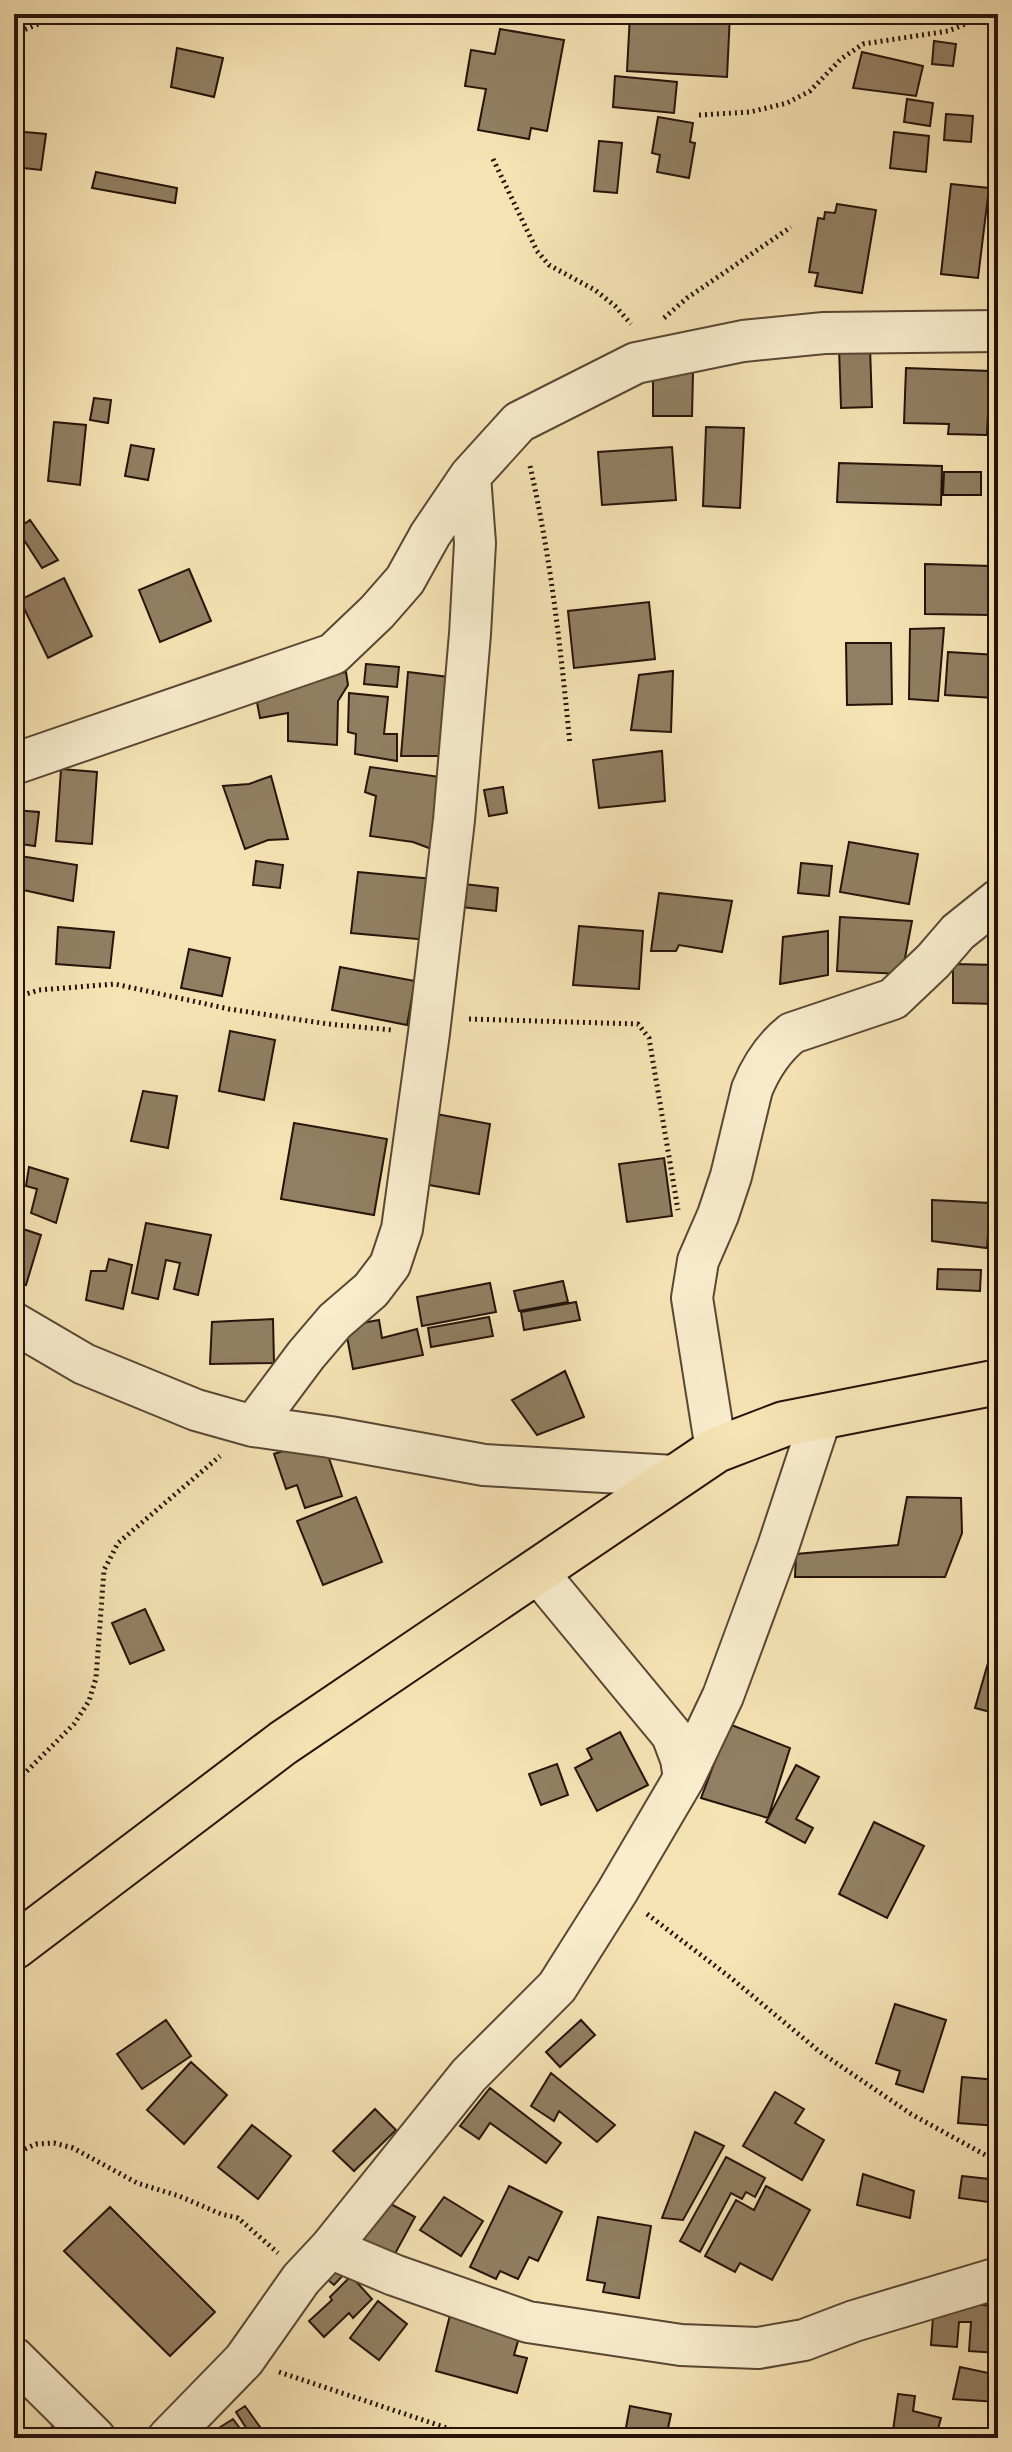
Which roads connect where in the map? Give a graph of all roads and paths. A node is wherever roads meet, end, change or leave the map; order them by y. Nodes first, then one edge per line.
1 (55, 14) edge
2 (991, 14) edge
3 (14, 34) edge
4 (699, 115) dead end
5 (493, 159) dead end
6 (791, 227) dead end
7 (633, 327) dead end
8 (653, 328) dead end
9 (998, 331) edge
10 (519, 422) junction
11 (470, 476) junction
12 (570, 745) dead end
13 (14, 764) edge
14 (998, 900) edge
15 (14, 1004) edge
16 (429, 1025) junction
17 (679, 1221) dead end
18 (14, 1323) edge
19 (998, 1382) edge
20 (821, 1417) junction
21 (253, 1426) junction
22 (716, 1450) junction
23 (674, 1476) junction
24 (538, 1573) junction
25 (684, 1778) junction
26 (14, 1784) edge
27 (617, 1892) junction
28 (14, 1947) edge
29 (14, 2154) edge
30 (998, 2162) edge
31 (330, 2248) junction
32 (998, 2278) edge
33 (301, 2279) junction
34 (14, 2358) edge
35 (244, 2360) junction
36 (95, 2438) edge
37 (168, 2438) edge
38 (477, 2438) edge

1 - 3 path
2 - 4 path
5 - 7 path
6 - 8 path
9 - 10 street
10 - 11 street
10 - 12 path
11 - 13 street
11 - 16 street
14 - 22 street
15 - 16 path
16 - 17 path
16 - 21 street
18 - 21 street
19 - 20 main road
20 - 22 main road
20 - 25 street
21 - 23 street
21 - 26 path
22 - 23 main road
23 - 24 main road
24 - 25 street
24 - 28 main road
25 - 27 street
27 - 30 path
27 - 31 street
29 - 33 path
31 - 32 street
31 - 33 street
33 - 35 street
34 - 36 street
35 - 37 street
35 - 38 path

